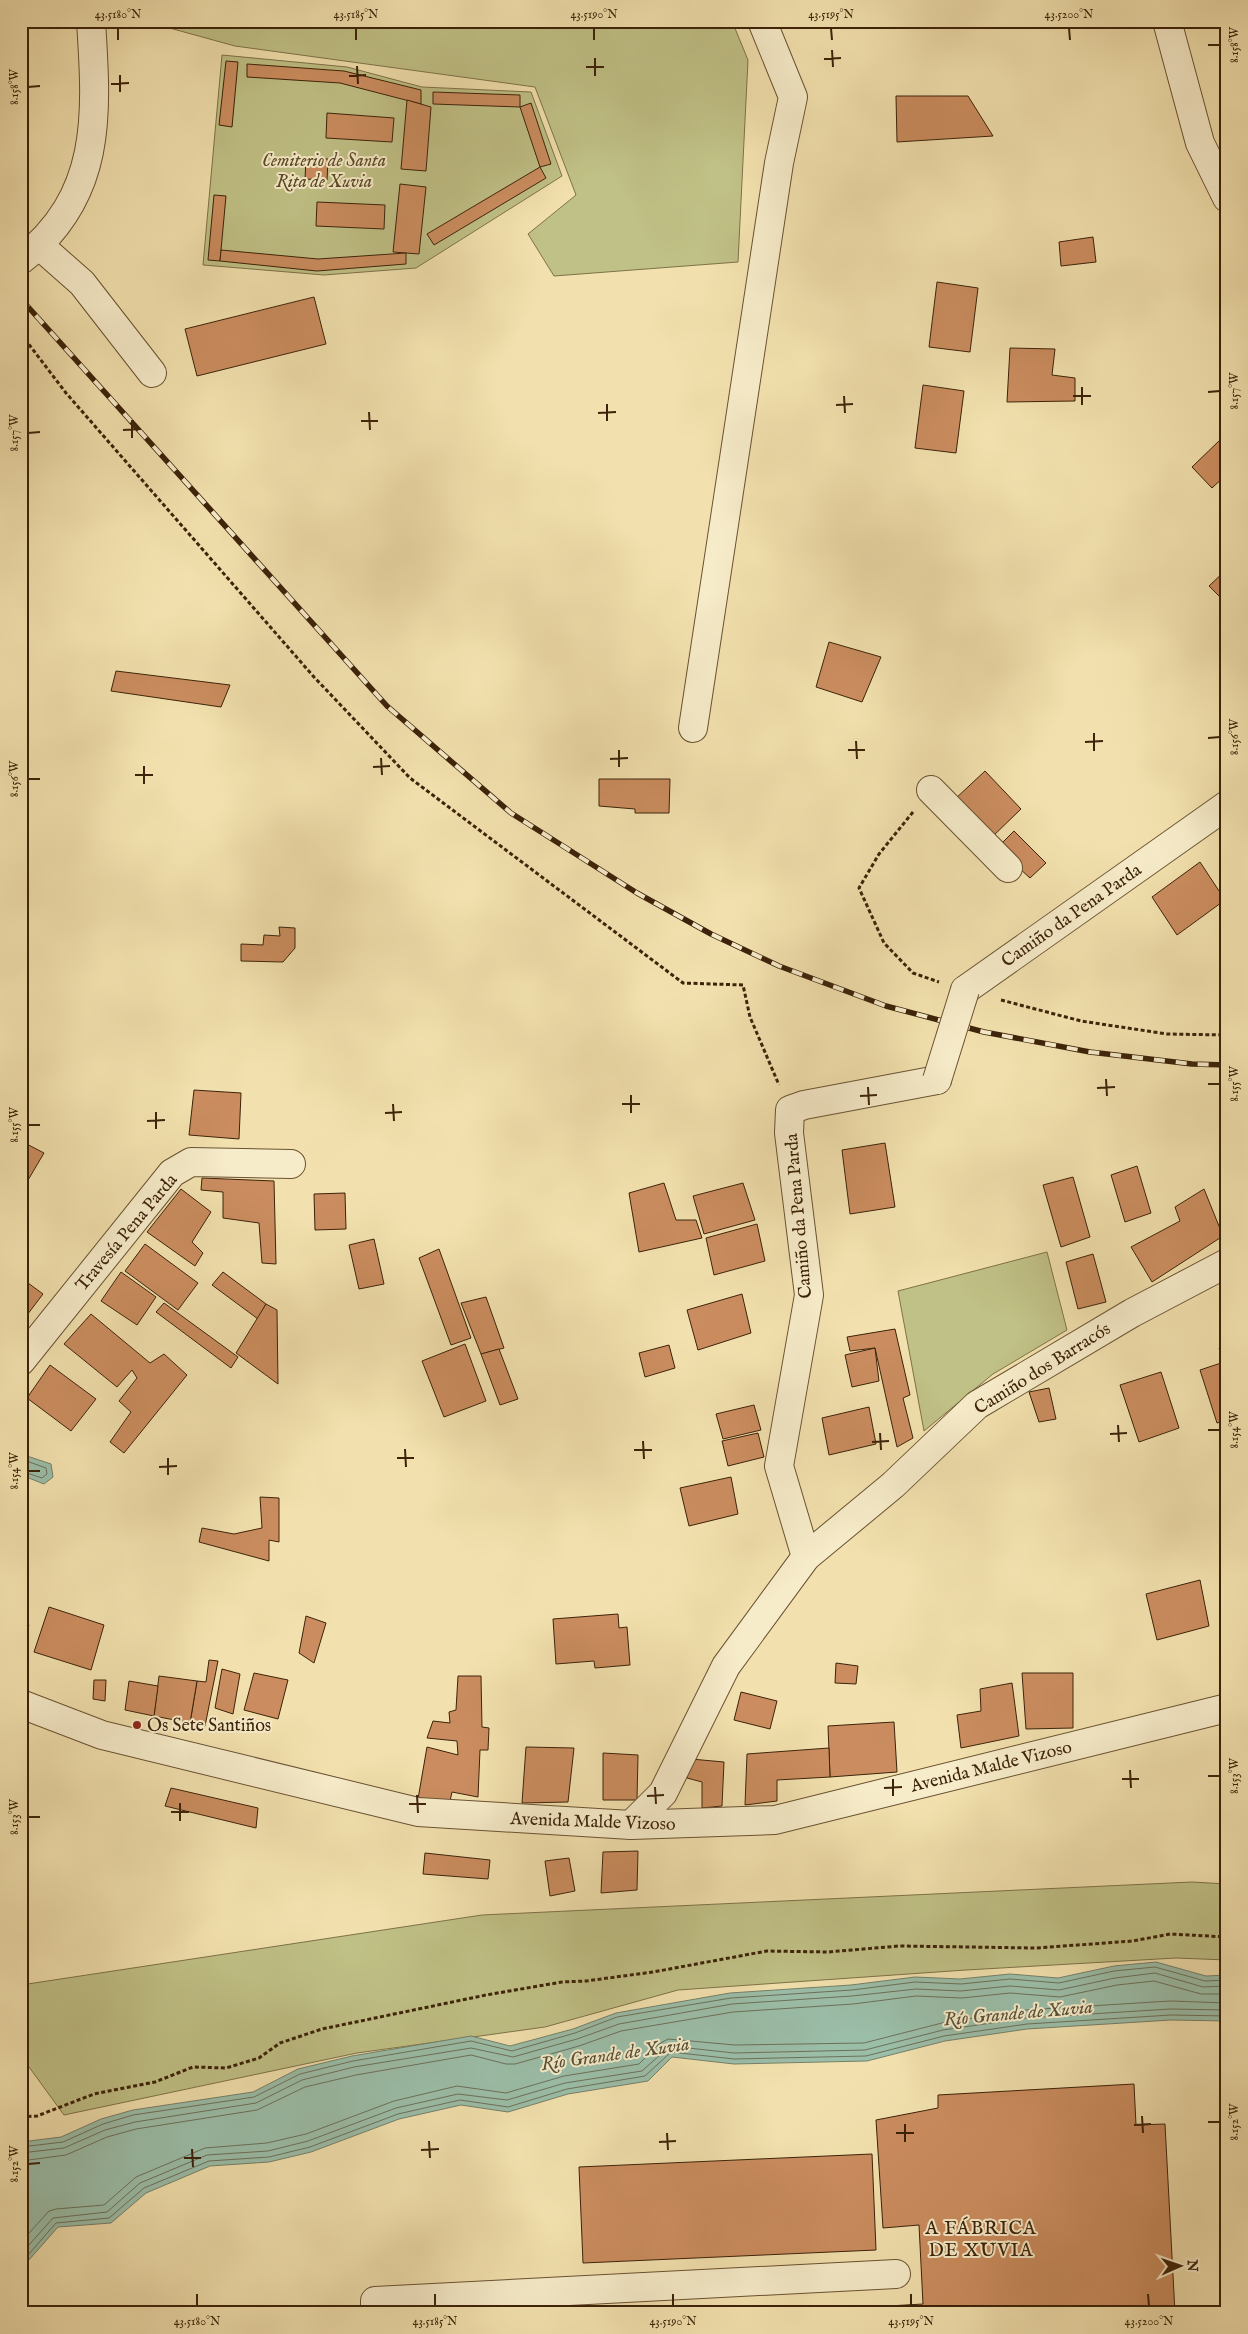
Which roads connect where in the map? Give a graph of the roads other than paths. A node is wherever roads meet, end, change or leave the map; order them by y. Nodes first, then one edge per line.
1 (92, 21) edge
2 (762, 21) edge
3 (1167, 21) edge
4 (1227, 198) edge
5 (31, 253) edge
6 (152, 374) dead end
7 (693, 728) dead end
8 (931, 790) road end
9 (1227, 805) edge
10 (1008, 868) dead end
11 (291, 1164) dead end
12 (1227, 1263) edge
13 (21, 1360) edge
14 (806, 1557) junction
15 (21, 1704) edge
16 (1227, 1708) edge
17 (631, 1826) junction
18 (896, 2274) dead end
19 (375, 2313) edge

1 - 5 street
2 - 7 street
3 - 4 street
5 - 6 street
8 - 10 street
9 - 14 street, Camiño da Pena Parda, bridge
11 - 13 street, Travesía Pena Parda
12 - 14 street, Camiño dos Barracós
14 - 17 street
15 - 17 street, Avenida Malde Vizoso
16 - 17 street, Avenida Malde Vizoso
18 - 19 street

